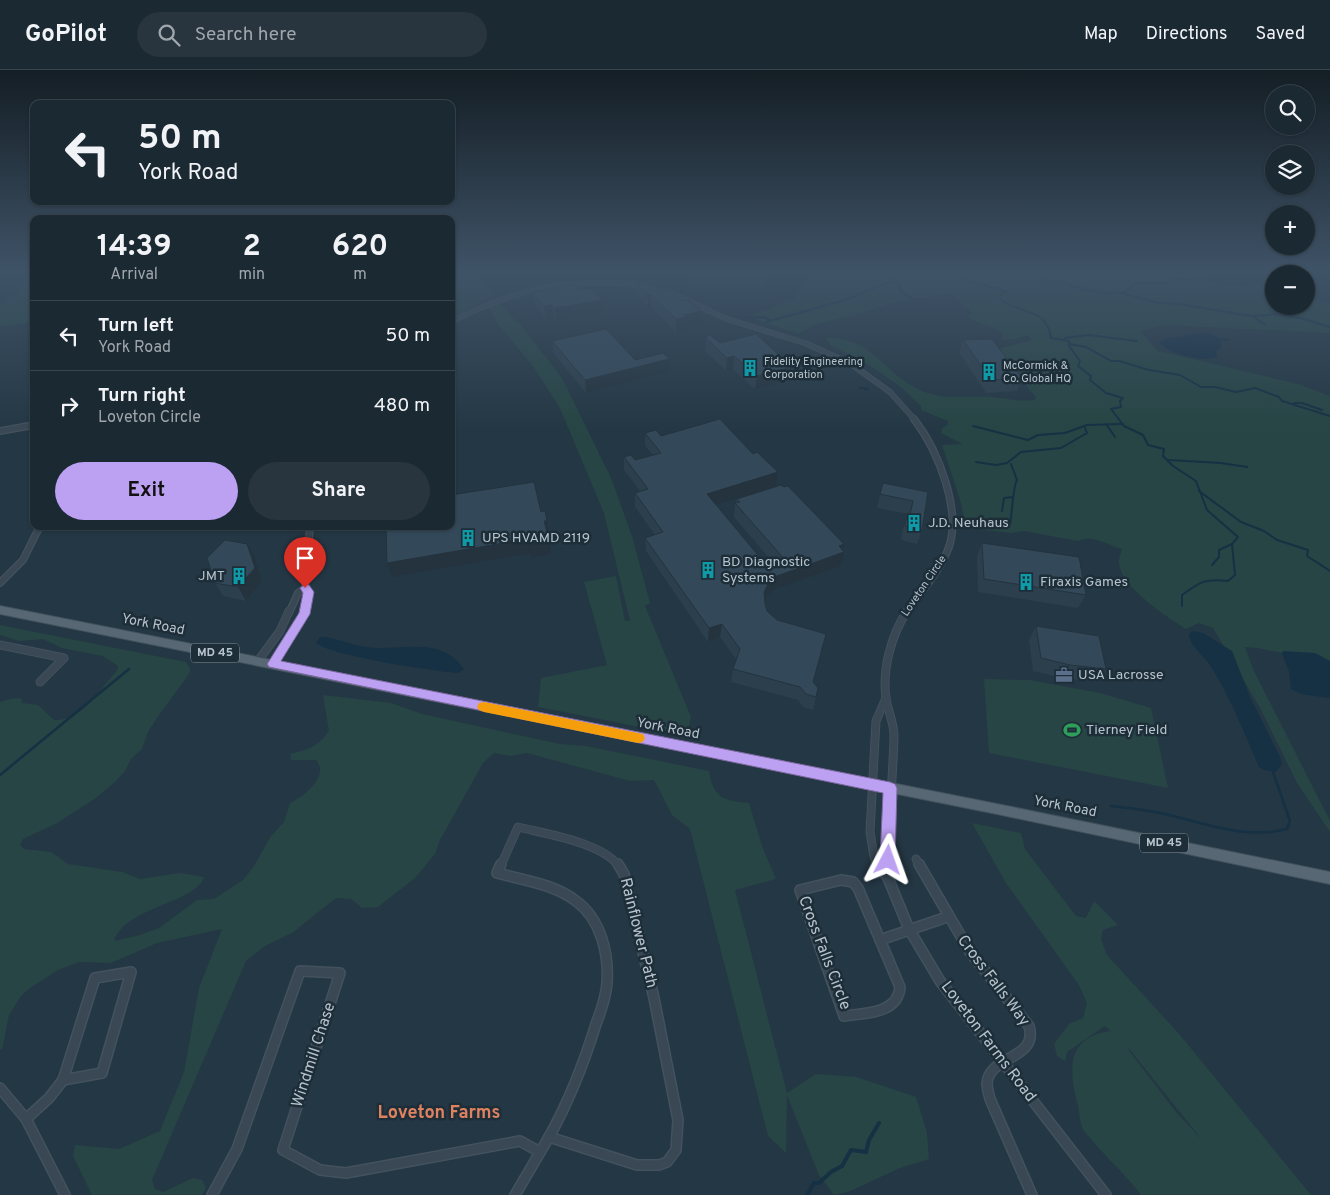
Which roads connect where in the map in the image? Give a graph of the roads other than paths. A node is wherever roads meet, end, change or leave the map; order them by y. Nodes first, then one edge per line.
1 (745, 324) edge
2 (30, 426) edge
3 (0, 431) edge
4 (38, 530) edge
5 (310, 530) edge
6 (0, 583) edge
7 (305, 588) junction
8 (0, 610) edge
9 (0, 645) edge
10 (258, 661) junction
11 (273, 664) junction
12 (40, 682) dead end
13 (886, 697) junction
14 (872, 784) junction
15 (890, 788) junction
16 (916, 859) dead end
17 (888, 878) junction
18 (1330, 878) edge
19 (947, 917) junction
20 (909, 929) junction
21 (880, 940) junction
22 (1002, 1063) junction
23 (63, 1080) junction
24 (0, 1088) edge
25 (26, 1119) junction
26 (549, 1137) junction
27 (540, 1152) junction
28 (64, 1195) edge
29 (212, 1195) edge
30 (515, 1195) edge
31 (1032, 1195) edge
32 (1106, 1195) edge

1 - 13 street, Loveton Circle
2 - 3 street
4 - 6 street
5 - 7 street
7 - 10 street
7 - 11 street
8 - 10 main road, York Road / MD 45
9 - 12 street
10 - 11 main road, York Road / MD 45
11 - 14 main road, York Road / MD 45
13 - 14 street, Loveton Circle
13 - 15 street, Loveton Circle
14 - 15 main road, York Road / MD 45
14 - 17 street, Loveton Farms Road
15 - 17 street, Loveton Farms Road
15 - 18 main road, York Road / MD 45
16 - 19 street, Cross Falls Way
17 - 20 street, Loveton Farms Road
19 - 20 street
19 - 22 street, Cross Falls Way
20 - 21 street
20 - 22 street, Loveton Farms Road
21 - 21 street, Cross Falls Circle
22 - 31 street, Cross Falls Way
22 - 32 street, Loveton Farms Road
23 - 23 street
23 - 25 street
24 - 25 street
25 - 28 street
26 - 26 street, Rainflower Path
26 - 27 street, Rainflower Path
27 - 29 street, Windmill Chase
27 - 30 street, Rainflower Path

